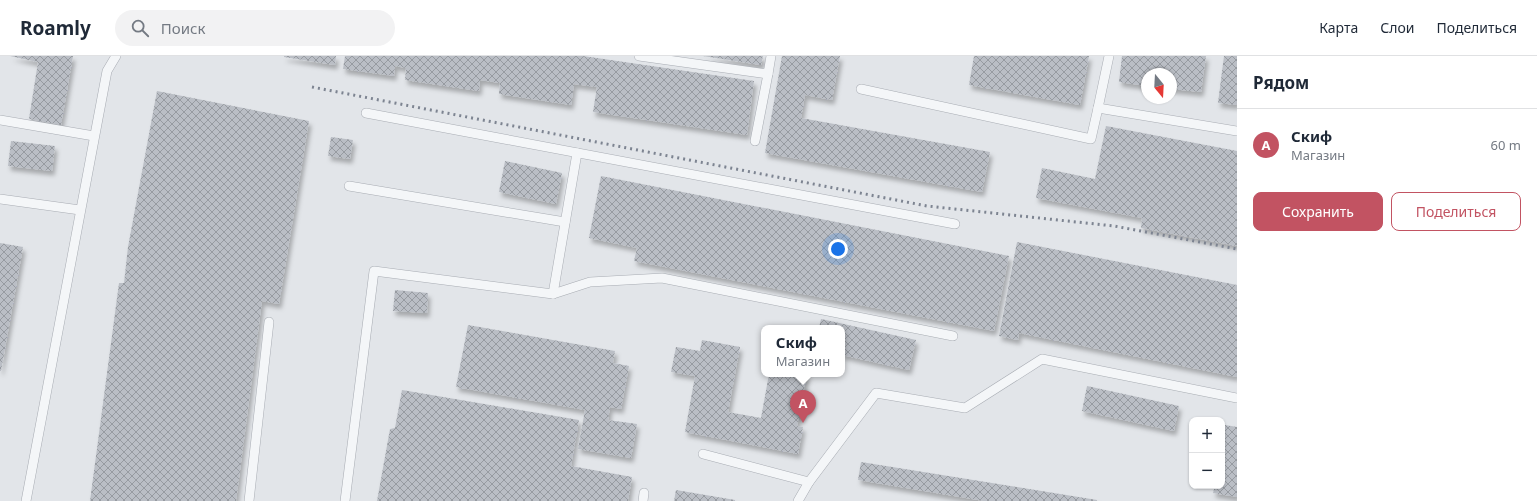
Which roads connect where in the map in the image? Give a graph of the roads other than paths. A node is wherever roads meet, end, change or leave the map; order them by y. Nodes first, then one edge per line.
1 (107, 56) edge
2 (116, 56) edge
3 (639, 56) edge
4 (771, 56) edge
5 (1109, 56) edge
6 (107, 71) junction
7 (768, 74) junction
8 (861, 89) dead end
9 (1098, 108) junction
10 (366, 113) dead end
11 (0, 120) edge
12 (1237, 131) edge
13 (94, 136) junction
14 (755, 141) dead end
15 (577, 153) junction
16 (349, 186) dead end
17 (0, 199) edge
18 (80, 210) junction
19 (565, 222) junction
20 (955, 224) dead end
21 (553, 294) junction
22 (269, 322) dead end
23 (953, 336) dead end
24 (1237, 398) edge
25 (703, 454) dead end
26 (809, 482) junction
27 (26, 501) edge
28 (249, 501) edge
29 (345, 501) edge
30 (798, 501) edge

1 - 6 lane
2 - 6 lane
3 - 7 lane
4 - 7 lane
5 - 9 lane
6 - 13 lane
7 - 14 lane
8 - 9 lane
9 - 12 lane
10 - 15 lane
11 - 13 lane
13 - 18 lane
15 - 19 lane
15 - 20 lane
16 - 19 lane
17 - 18 lane
18 - 27 lane
19 - 21 lane
21 - 23 lane
21 - 29 lane
22 - 28 lane
24 - 26 lane
25 - 26 lane
26 - 30 lane

